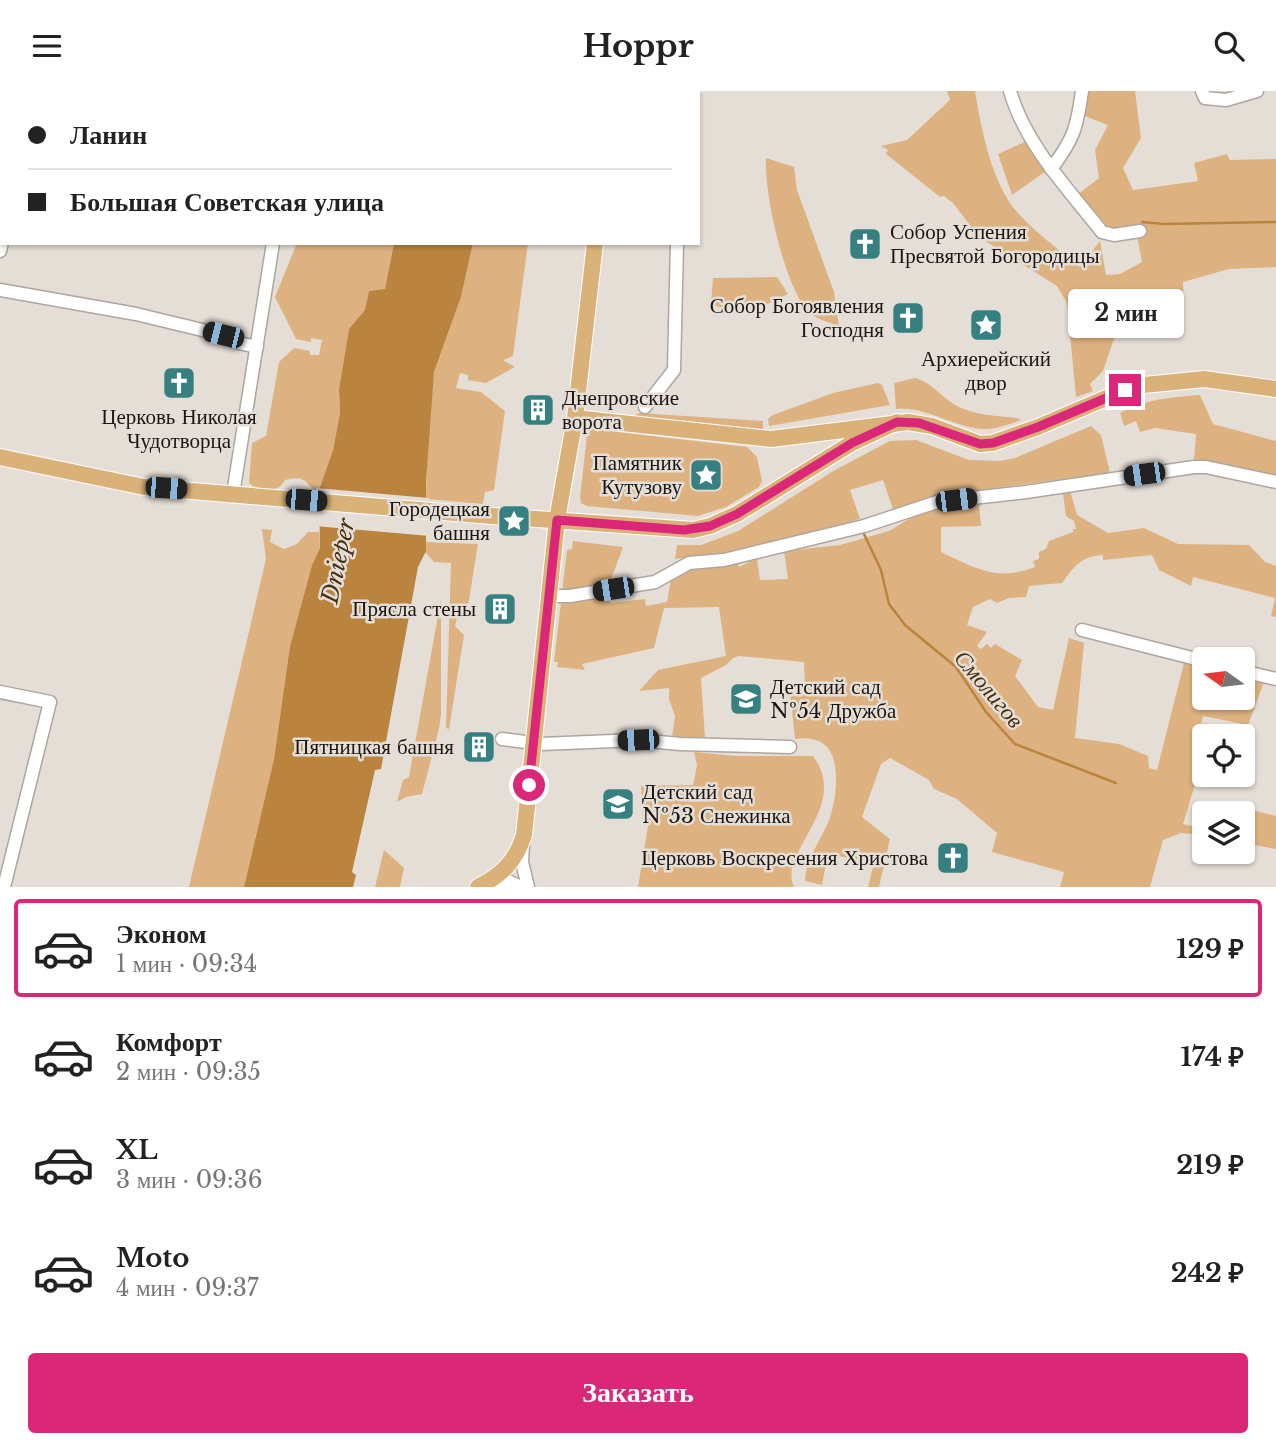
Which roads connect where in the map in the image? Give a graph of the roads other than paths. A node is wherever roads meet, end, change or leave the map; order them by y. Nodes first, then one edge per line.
1 (1010, 91) edge
2 (1082, 91) edge
3 (1257, 91) edge
4 (1204, 94) edge
5 (1051, 169) junction
6 (1140, 231) dead end
7 (273, 245) edge
8 (595, 245) edge
9 (677, 245) edge
10 (0, 290) edge
11 (257, 347) junction
12 (1276, 389) edge
13 (645, 407) dead end
14 (575, 418) junction
15 (897, 422) junction
16 (0, 457) edge
17 (1276, 482) edge
18 (233, 493) junction
19 (557, 520) junction
20 (549, 596) junction
21 (1082, 630) dead end
22 (1192, 658) edge
23 (1255, 674) edge
24 (1276, 679) edge
25 (0, 692) edge
26 (502, 739) dead end
27 (533, 744) junction
28 (790, 747) dead end
29 (524, 835) junction
30 (484, 884) edge
31 (4, 887) edge
32 (521, 887) edge
33 (528, 887) edge

1 - 5 street
2 - 5 street
3 - 4 street
5 - 6 street
7 - 11 street
8 - 14 main road
9 - 13 street
10 - 11 street
11 - 18 street
12 - 15 main road
14 - 15 main road
14 - 19 main road
15 - 19 main road
16 - 18 main road
17 - 20 street
18 - 19 main road
19 - 20 main road
20 - 27 main road
21 - 22 street
23 - 24 street
25 - 31 street
26 - 27 street
27 - 28 street
27 - 29 main road
29 - 30 main road
29 - 33 street
30 - 32 street

